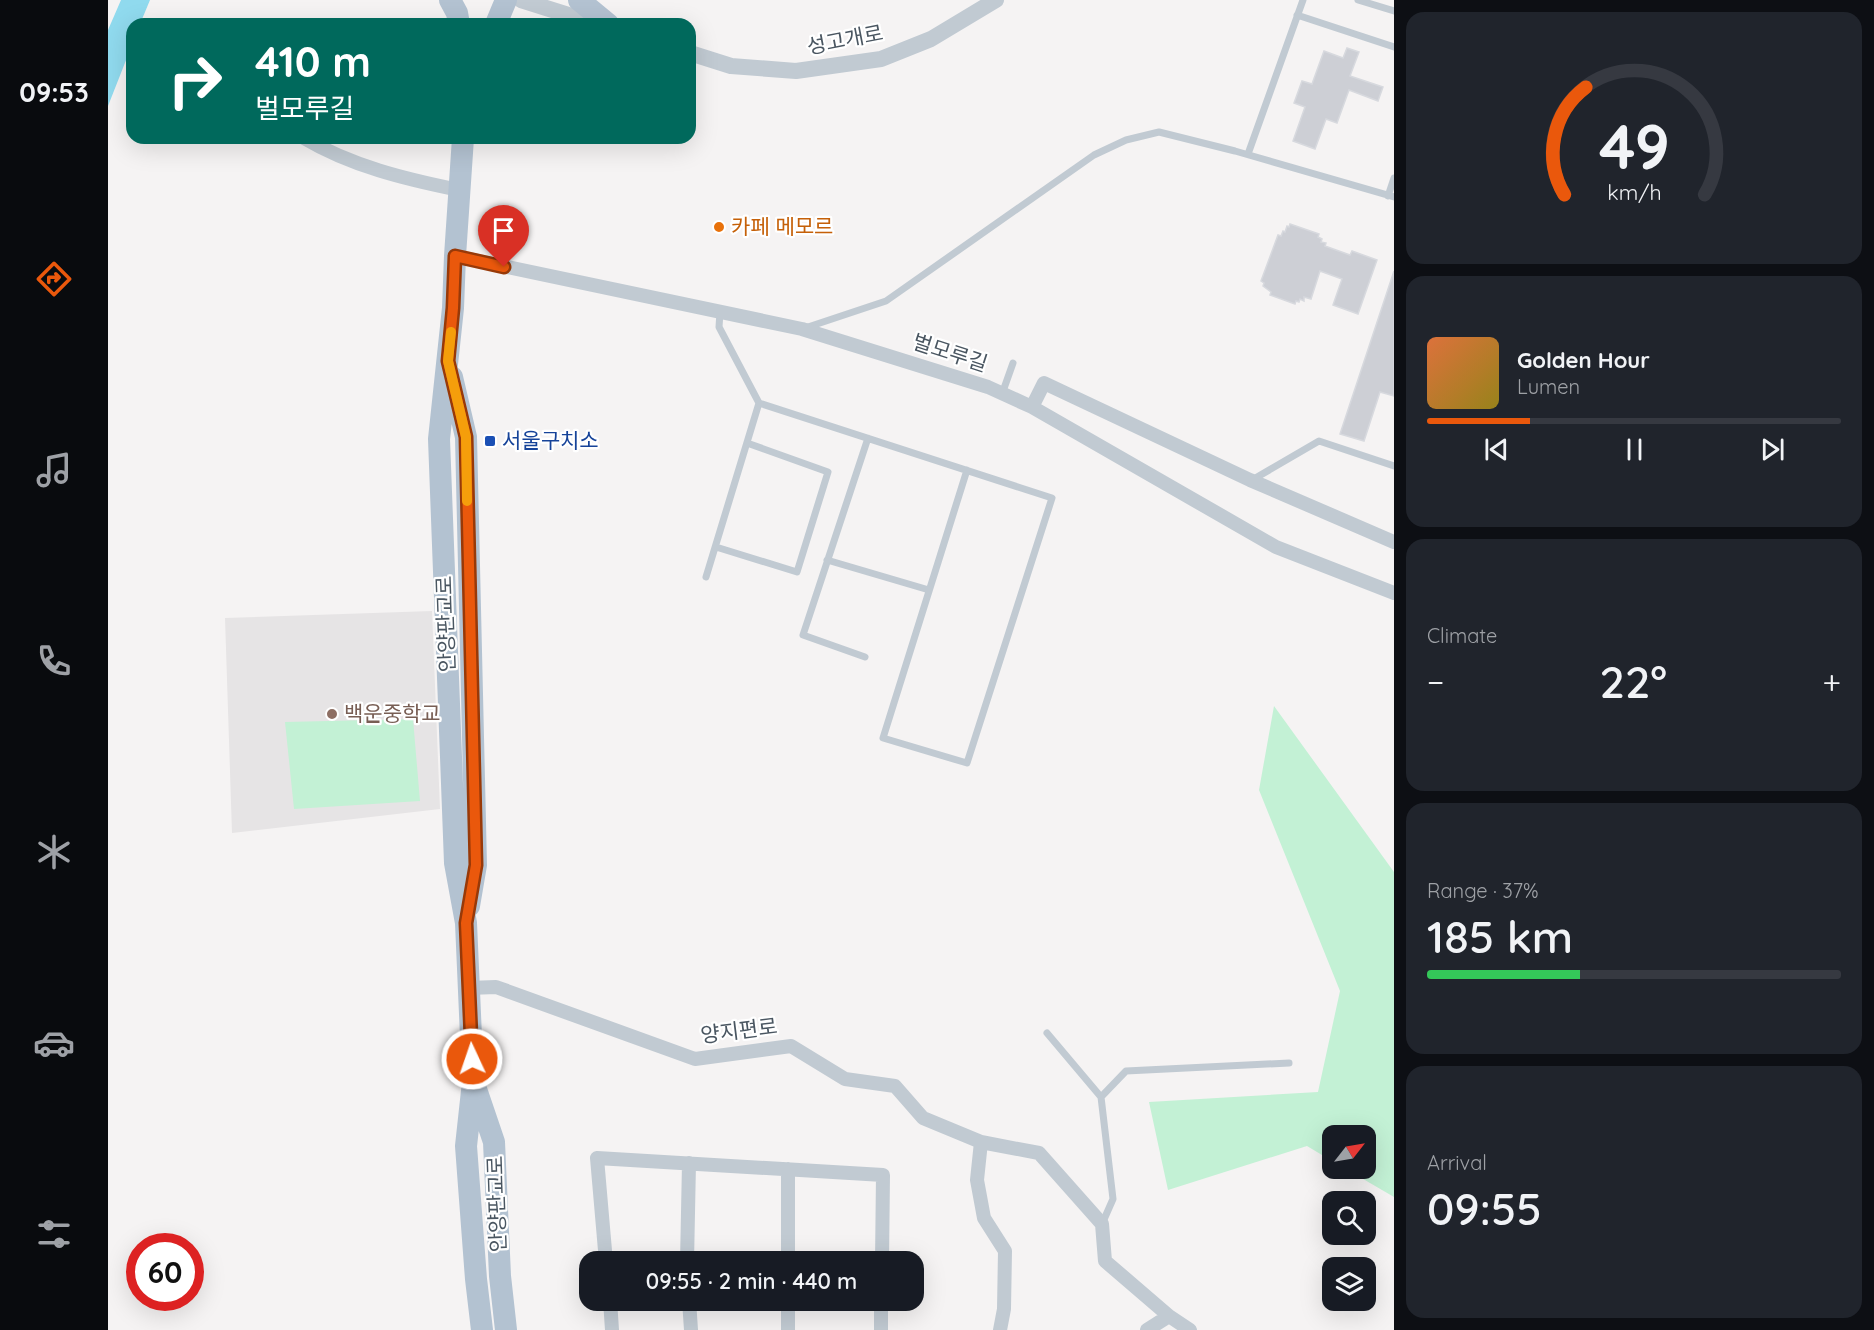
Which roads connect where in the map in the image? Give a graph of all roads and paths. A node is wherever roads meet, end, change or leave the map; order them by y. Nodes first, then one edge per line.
1 (450, 0) edge
2 (506, 0) edge
3 (521, 0) edge
4 (579, 0) edge
5 (996, 0) edge
6 (1303, 0) edge
7 (1358, 0) edge
8 (1394, 11) edge
9 (1297, 15) junction
10 (458, 18) edge
11 (498, 18) edge
12 (578, 18) edge
13 (601, 18) edge
14 (1394, 47) edge
15 (696, 55) edge
16 (314, 144) edge
17 (463, 144) edge
18 (1248, 154) junction
19 (1394, 178) edge
20 (459, 190) junction
21 (1391, 196) edge
22 (455, 256) junction
23 (720, 312) junction
24 (802, 329) junction
25 (1013, 363) dead end
26 (1002, 394) junction
27 (759, 403) junction
28 (1032, 407) junction
29 (868, 438) junction
30 (747, 443) junction
31 (1394, 466) edge
32 (967, 470) junction
33 (1251, 480) junction
34 (1394, 542) edge
35 (716, 547) junction
36 (828, 560) junction
37 (706, 577) dead end
38 (929, 590) junction
39 (1394, 593) edge
40 (865, 657) dead end
41 (469, 988) junction
42 (1047, 1033) dead end
43 (1289, 1063) dead end
44 (473, 1082) junction
45 (1101, 1097) junction
46 (981, 1142) junction
47 (689, 1163) junction
48 (788, 1169) junction
49 (1102, 1224) junction
50 (605, 1251) edge
51 (687, 1251) edge
52 (788, 1251) edge
53 (882, 1251) edge
54 (611, 1311) edge
55 (690, 1311) edge
56 (788, 1311) edge
57 (881, 1311) edge
58 (1169, 1316) junction
59 (482, 1330) edge
60 (506, 1330) edge
61 (612, 1330) edge
62 (691, 1330) edge
63 (788, 1330) edge
64 (881, 1330) edge
65 (1000, 1330) edge
66 (1147, 1330) edge
67 (1190, 1330) edge

1 - 10 main road
2 - 11 main road
3 - 12 street
4 - 13 main road
5 - 15 street, 성고개로
6 - 9 lane
7 - 8 lane
9 - 14 lane
9 - 18 lane
16 - 20 street
17 - 20 main road, 안양판교로
18 - 21 lane
18 - 24 lane
19 - 21 lane
20 - 22 main road, 안양판교로
22 - 23 street, 벌모루길
22 - 41 main road, 안양판교로
23 - 24 street, 벌모루길
23 - 27 lane
24 - 26 street, 벌모루길
25 - 26 lane
26 - 28 street, 벌모루길
27 - 29 lane
27 - 30 lane
28 - 33 street
28 - 39 street, 벌모루길
29 - 32 lane
29 - 36 lane
30 - 35 lane
30 - 35 lane
31 - 33 lane
32 - 38 lane
32 - 38 lane
33 - 34 street
35 - 37 lane
36 - 38 lane
36 - 40 lane
41 - 44 main road, 안양판교로
41 - 46 street, 양지편로
42 - 45 lane
43 - 45 lane
44 - 59 main road, 안양판교로
44 - 60 main road, 안양판교로
45 - 49 lane
46 - 49 street, 양지편로
46 - 65 street
47 - 48 street
47 - 50 street
47 - 51 street
48 - 52 street
48 - 53 street
49 - 58 street
54 - 61 street
55 - 62 street
56 - 63 street
57 - 64 street
58 - 66 street
58 - 67 street

